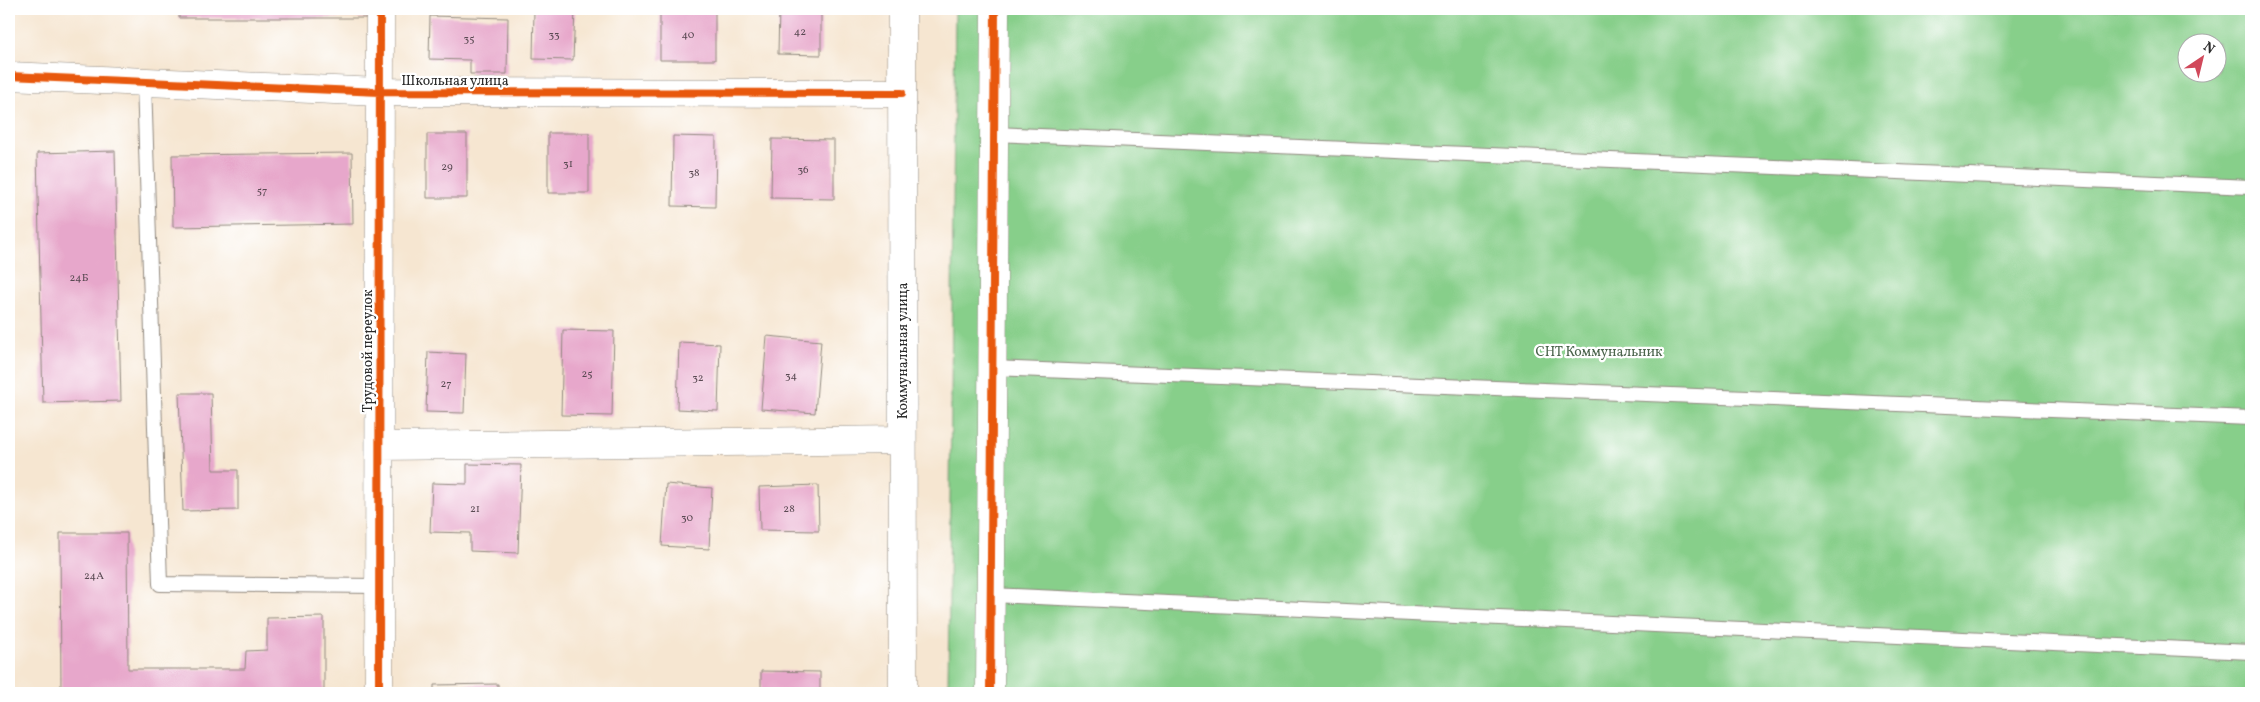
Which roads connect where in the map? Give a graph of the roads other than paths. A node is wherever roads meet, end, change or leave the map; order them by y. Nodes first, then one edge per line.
1 (380, 9) edge
2 (902, 9) edge
3 (994, 9) edge
4 (9, 76) edge
5 (144, 82) junction
6 (380, 92) junction
7 (902, 93) junction
8 (994, 134) junction
9 (2251, 187) edge
10 (992, 368) junction
11 (2251, 418) edge
12 (902, 440) junction
13 (380, 446) junction
14 (379, 586) junction
15 (990, 595) junction
16 (2251, 652) edge
17 (379, 693) edge
18 (903, 693) edge
19 (990, 693) edge

1 - 6 street, Трудовой переулок
2 - 7 street, Коммунальная улица
3 - 8 street
4 - 5 street, Школьная улица
5 - 6 street, Школьная улица
5 - 14 lane
6 - 7 street, Школьная улица
6 - 13 street, Трудовой переулок
7 - 12 street, Коммунальная улица
8 - 9 lane
8 - 10 street
10 - 11 lane
10 - 15 street
12 - 13 street
12 - 18 street, Коммунальная улица
13 - 14 street, Трудовой переулок
14 - 17 street, Трудовой переулок
15 - 16 lane
15 - 19 street

